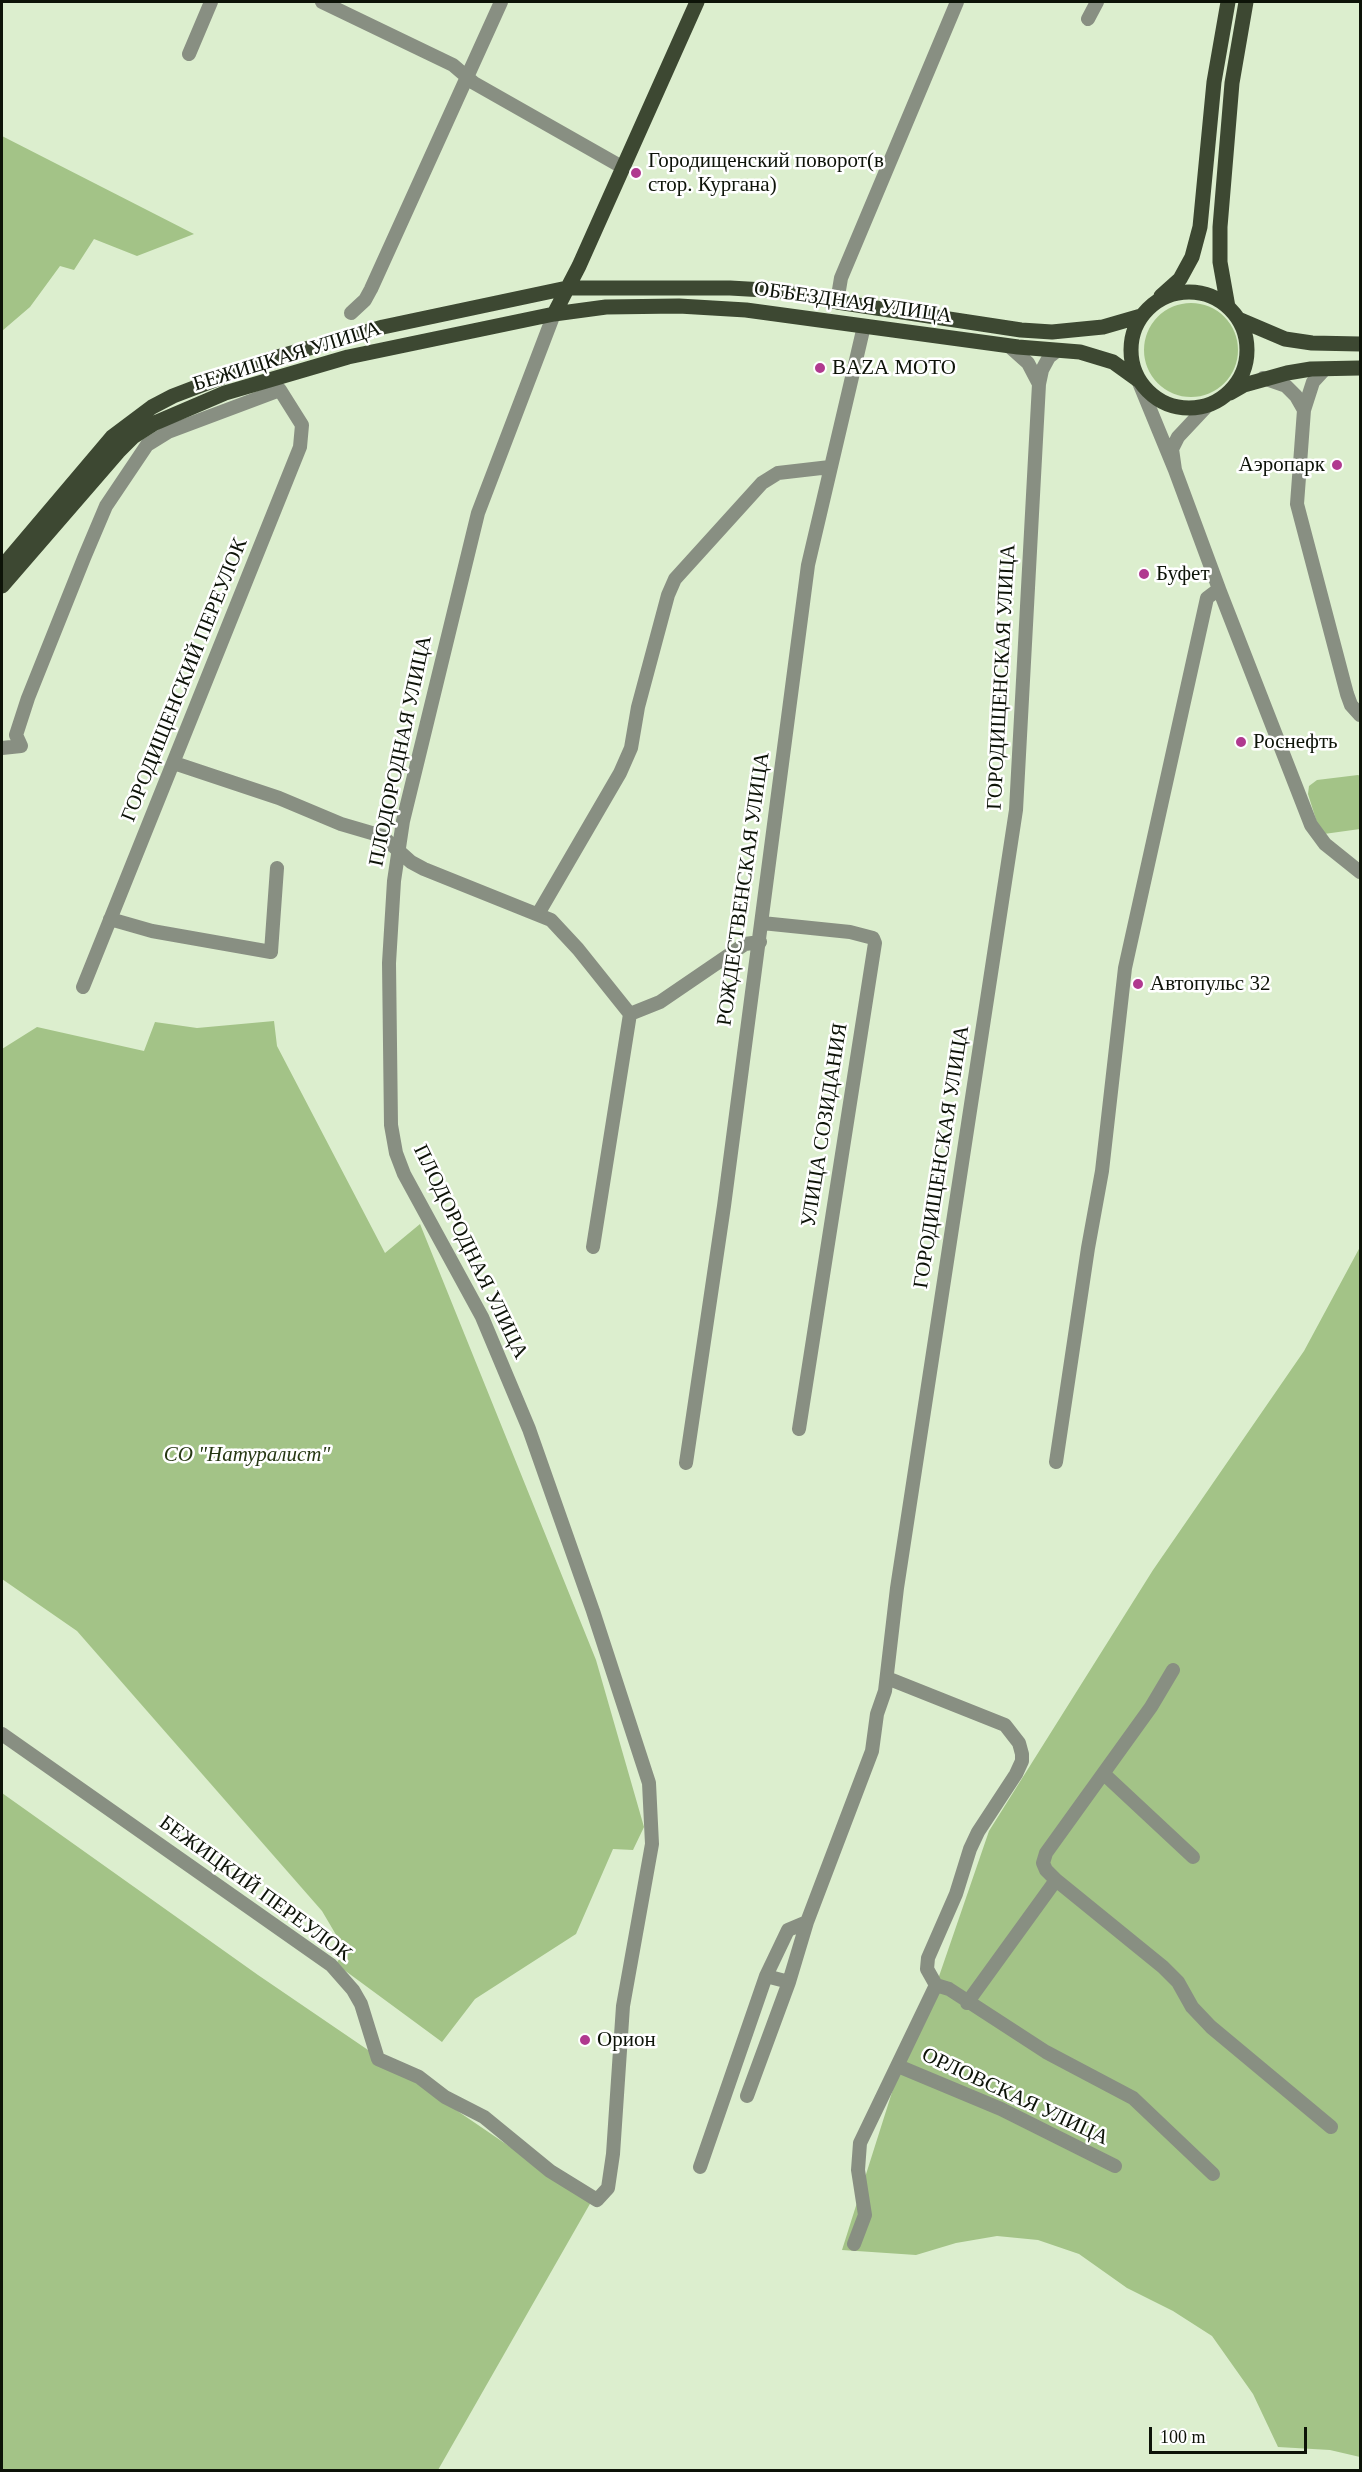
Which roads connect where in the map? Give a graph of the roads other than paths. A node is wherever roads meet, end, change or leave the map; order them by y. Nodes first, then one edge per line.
1 (211, 2) edge
2 (322, 2) edge
3 (501, 2) edge
4 (697, 2) edge
5 (957, 2) edge
6 (1096, 2) edge
7 (1228, 2) edge
8 (1246, 2) edge
9 (1089, 19) dead end
10 (189, 54) dead end
11 (468, 76) junction
12 (622, 167) junction
13 (567, 288) junction
14 (1157, 301) junction
15 (837, 303) junction
16 (1228, 307) junction
17 (351, 313) dead end
18 (554, 314) junction
19 (1141, 316) junction
20 (1238, 319) junction
21 (864, 326) junction
22 (1360, 344) edge
23 (1010, 346) junction
24 (1058, 350) junction
25 (1360, 368) edge
26 (1325, 369) junction
27 (1263, 378) junction
28 (1138, 380) junction
29 (1039, 384) junction
30 (1225, 396) junction
31 (1208, 405) junction
32 (1304, 410) junction
33 (830, 467) junction
34 (1174, 470) junction
35 (2, 567) edge
36 (2, 586) edge
37 (1219, 589) junction
38 (1360, 715) edge
39 (2, 748) edge
40 (174, 764) junction
41 (398, 849) junction
42 (277, 868) dead end
43 (1360, 872) edge
44 (538, 914) junction
45 (110, 919) junction
46 (762, 923) junction
47 (760, 942) junction
48 (83, 987) dead end
49 (630, 1014) junction
50 (593, 1247) dead end
51 (799, 1430) dead end
52 (1056, 1461) dead end
53 (686, 1463) dead end
54 (1173, 1671) dead end
55 (887, 1678) junction
56 (2, 1734) edge
57 (1104, 1774) junction
58 (1192, 1857) dead end
59 (1056, 1880) junction
60 (807, 1922) junction
61 (766, 1976) junction
62 (789, 1982) junction
63 (936, 1985) junction
64 (967, 2003) junction
65 (898, 2066) junction
66 (747, 2096) dead end
67 (1331, 2127) dead end
68 (1114, 2166) dead end
69 (700, 2167) dead end
70 (1213, 2174) dead end
71 (597, 2200) joint
72 (854, 2244) dead end

1 - 10 street
2 - 11 street
3 - 11 street
4 - 12 main road
5 - 15 street
6 - 9 street
7 - 14 main road
8 - 16 main road
11 - 12 street
11 - 17 street
12 - 13 main road
13 - 15 main road, ОБЪЕЗДНАЯ УЛИЦА
13 - 18 main road
13 - 35 main road, БЕЖИЦКАЯ УЛИЦА
14 - 16 main road
14 - 19 main road
15 - 19 main road, ОБЪЕЗДНАЯ УЛИЦА
16 - 20 main road
18 - 21 main road, ОБЪЕЗДНАЯ УЛИЦА
18 - 36 main road, БЕЖИЦКАЯ УЛИЦА
18 - 41 street, ПЛОДОРОДНАЯ УЛИЦА
19 - 28 main road
20 - 22 main road
20 - 30 main road
21 - 23 main road, ОБЪЕЗДНАЯ УЛИЦА
21 - 33 street, РОЖДЕСТВЕНСКАЯ УЛИЦА
23 - 24 main road, ОБЪЕЗДНАЯ УЛИЦА
23 - 29 street
24 - 28 main road, ОБЪЕЗДНАЯ УЛИЦА
24 - 29 street, ГОРОДИЩЕНСКАЯ УЛИЦА
25 - 26 main road
26 - 27 main road
26 - 32 street
27 - 30 main road
27 - 32 street
28 - 31 main road
28 - 34 street
29 - 55 street, ГОРОДИЩЕНСКАЯ УЛИЦА
30 - 31 main road
31 - 34 street
32 - 38 street
33 - 44 street
33 - 46 street, РОЖДЕСТВЕНСКАЯ УЛИЦА
34 - 37 street
37 - 43 street
37 - 52 street
39 - 40 street, ГОРОДИЩЕНСКИЙ ПЕРЕУЛОК
40 - 41 street
40 - 45 street, ГОРОДИЩЕНСКИЙ ПЕРЕУЛОК
41 - 44 street
41 - 71 street, ПЛОДОРОДНАЯ УЛИЦА
42 - 45 street
44 - 49 street
45 - 48 street, ГОРОДИЩЕНСКИЙ ПЕРЕУЛОК
46 - 47 street, РОЖДЕСТВЕНСКАЯ УЛИЦА
46 - 51 street, УЛИЦА СОЗИДАНИЯ
47 - 49 street
47 - 53 street, РОЖДЕСТВЕНСКАЯ УЛИЦА
49 - 50 street
54 - 57 street
55 - 60 street, ГОРОДИЩЕНСКАЯ УЛИЦА
55 - 63 street
56 - 71 street, БЕЖИЦКИЙ ПЕРЕУЛОК
57 - 58 street
57 - 59 street
59 - 64 street
59 - 67 street
60 - 61 street
60 - 62 street, ГОРОДИЩЕНСКАЯ УЛИЦА
61 - 62 street
61 - 69 street
62 - 66 street, ГОРОДИЩЕНСКАЯ УЛИЦА
63 - 64 street
63 - 65 street
64 - 70 street
65 - 68 street, ОРЛОВСКАЯ УЛИЦА
65 - 72 street

